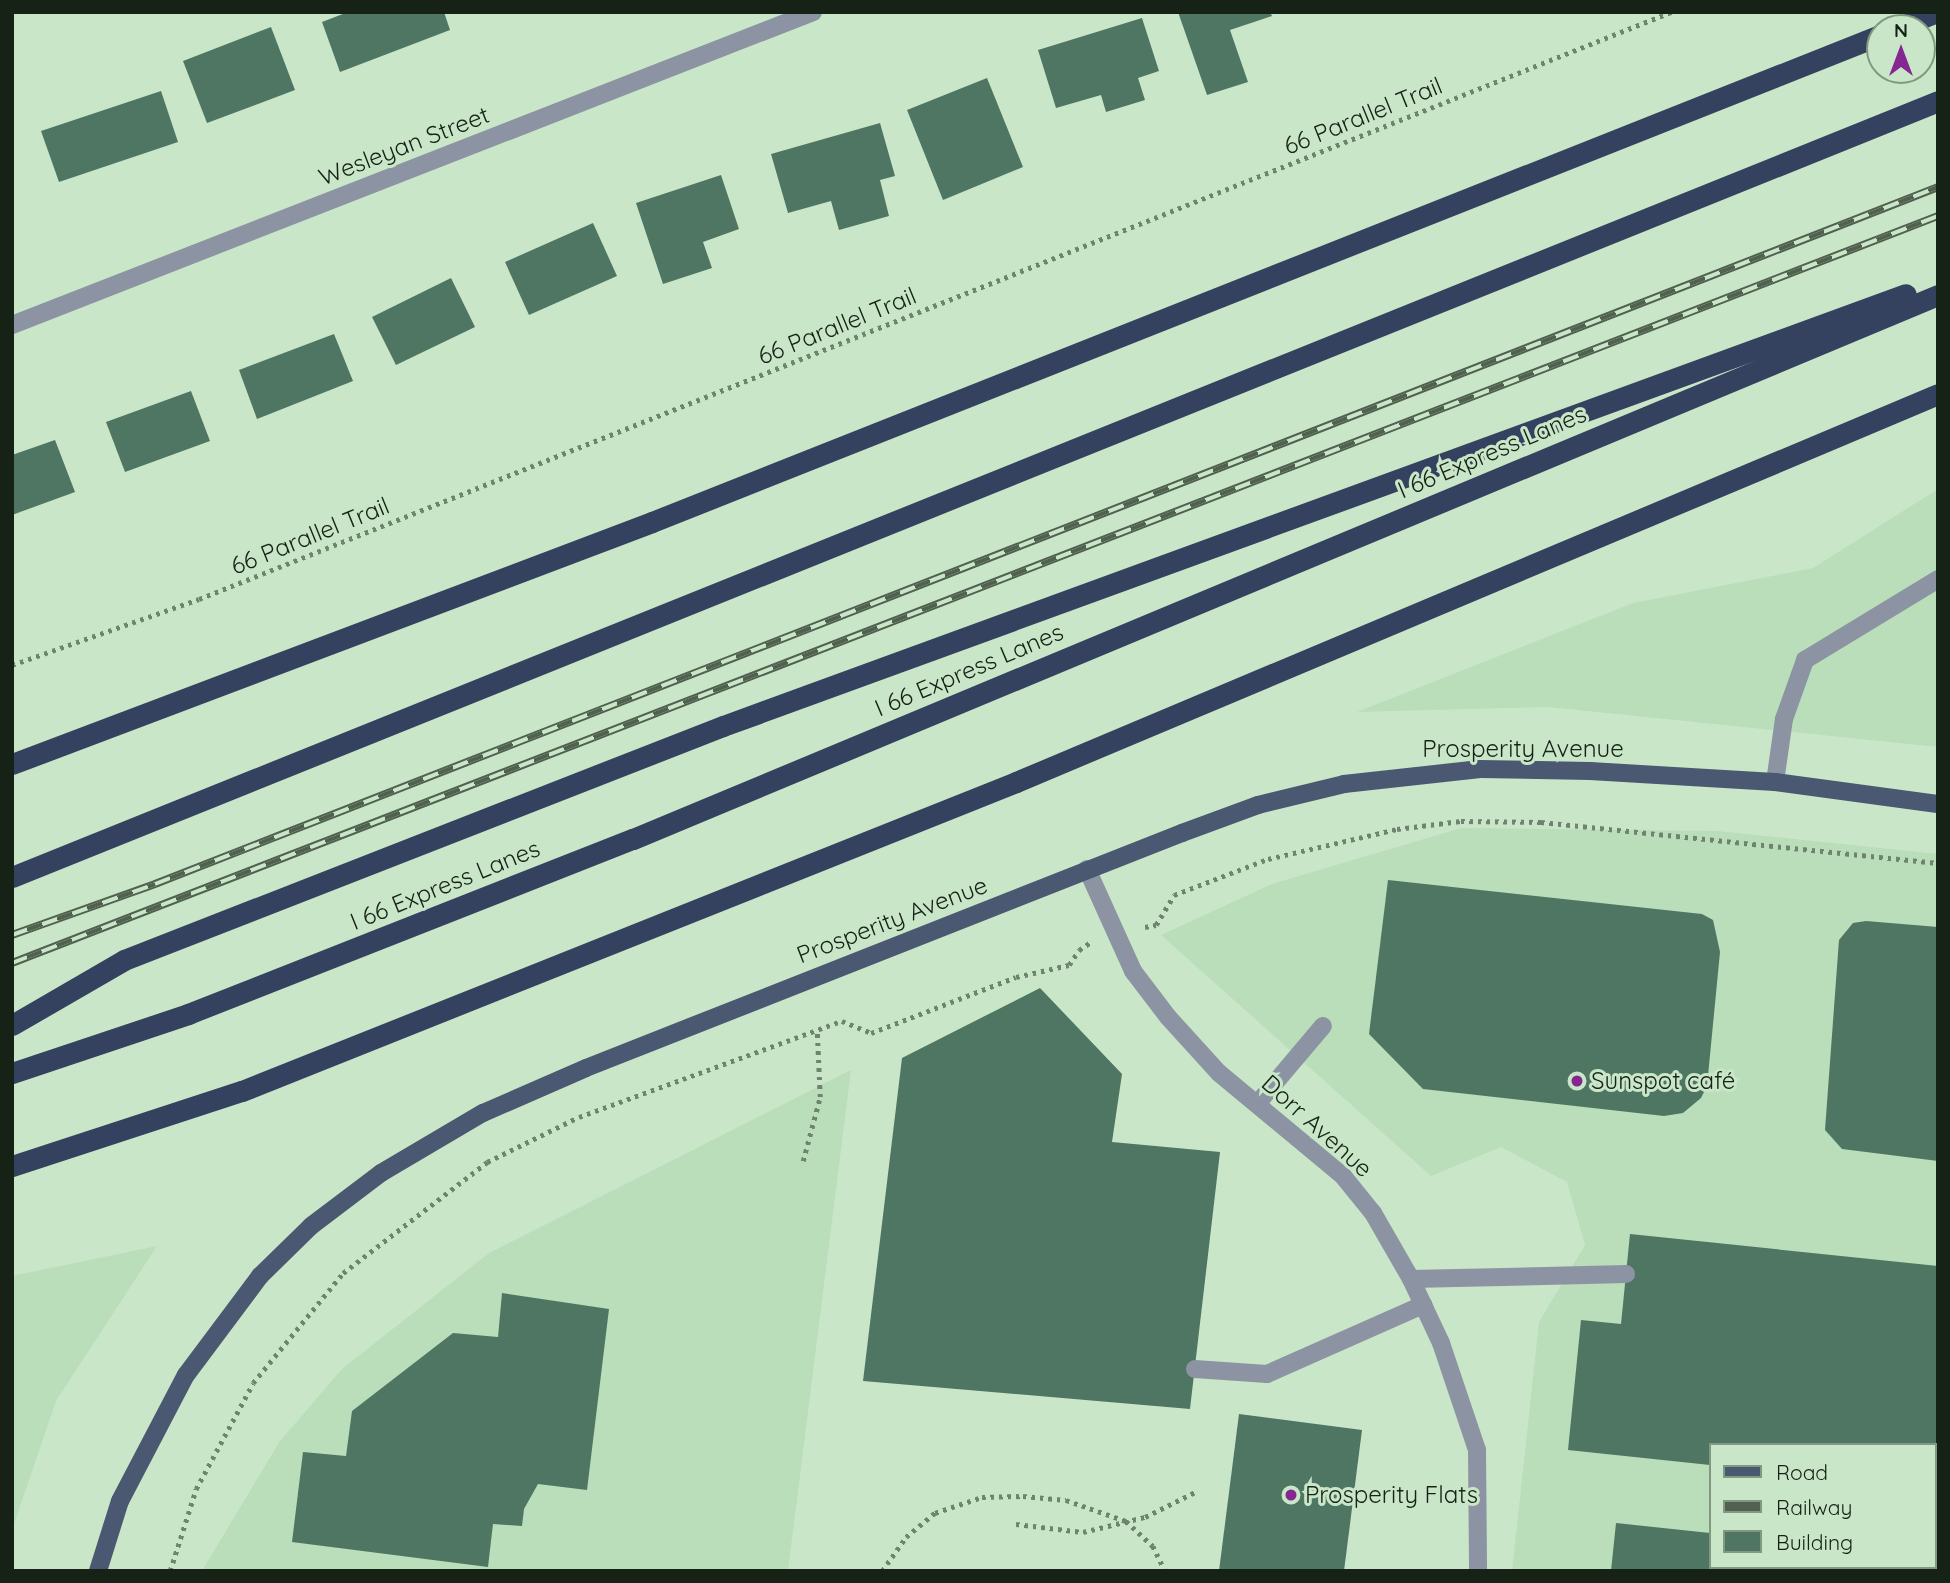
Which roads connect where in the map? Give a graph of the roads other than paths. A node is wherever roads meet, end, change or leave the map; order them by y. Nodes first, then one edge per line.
1 (813, 12) edge
2 (1866, 41) edge
3 (1938, 101) edge
4 (1938, 282) edge
5 (1938, 295) edge
6 (12, 326) edge
7 (1938, 394) edge
8 (1938, 579) edge
9 (12, 764) edge
10 (1775, 782) junction
11 (1938, 804) edge
12 (1087, 869) junction
13 (12, 877) edge
14 (12, 1025) edge
15 (1322, 1026) dead end
16 (12, 1073) edge
17 (1257, 1104) junction
18 (12, 1166) edge
19 (1626, 1274) dead end
20 (1411, 1279) junction
21 (1423, 1305) junction
22 (1195, 1369) dead end
23 (98, 1571) edge
24 (1478, 1571) edge

1 - 6 street, Wesleyan Street
2 - 9 highway
3 - 13 highway
4 - 14 highway
5 - 16 highway, I 66 Express Lanes
7 - 18 highway
8 - 10 street
10 - 11 main road, Prosperity Avenue
10 - 12 main road, Prosperity Avenue
12 - 17 street, Dorr Avenue
12 - 23 main road, Prosperity Avenue
15 - 17 street
17 - 20 street, Dorr Avenue
19 - 20 street
20 - 21 street, Dorr Avenue
21 - 22 street
21 - 24 street, Dorr Avenue

